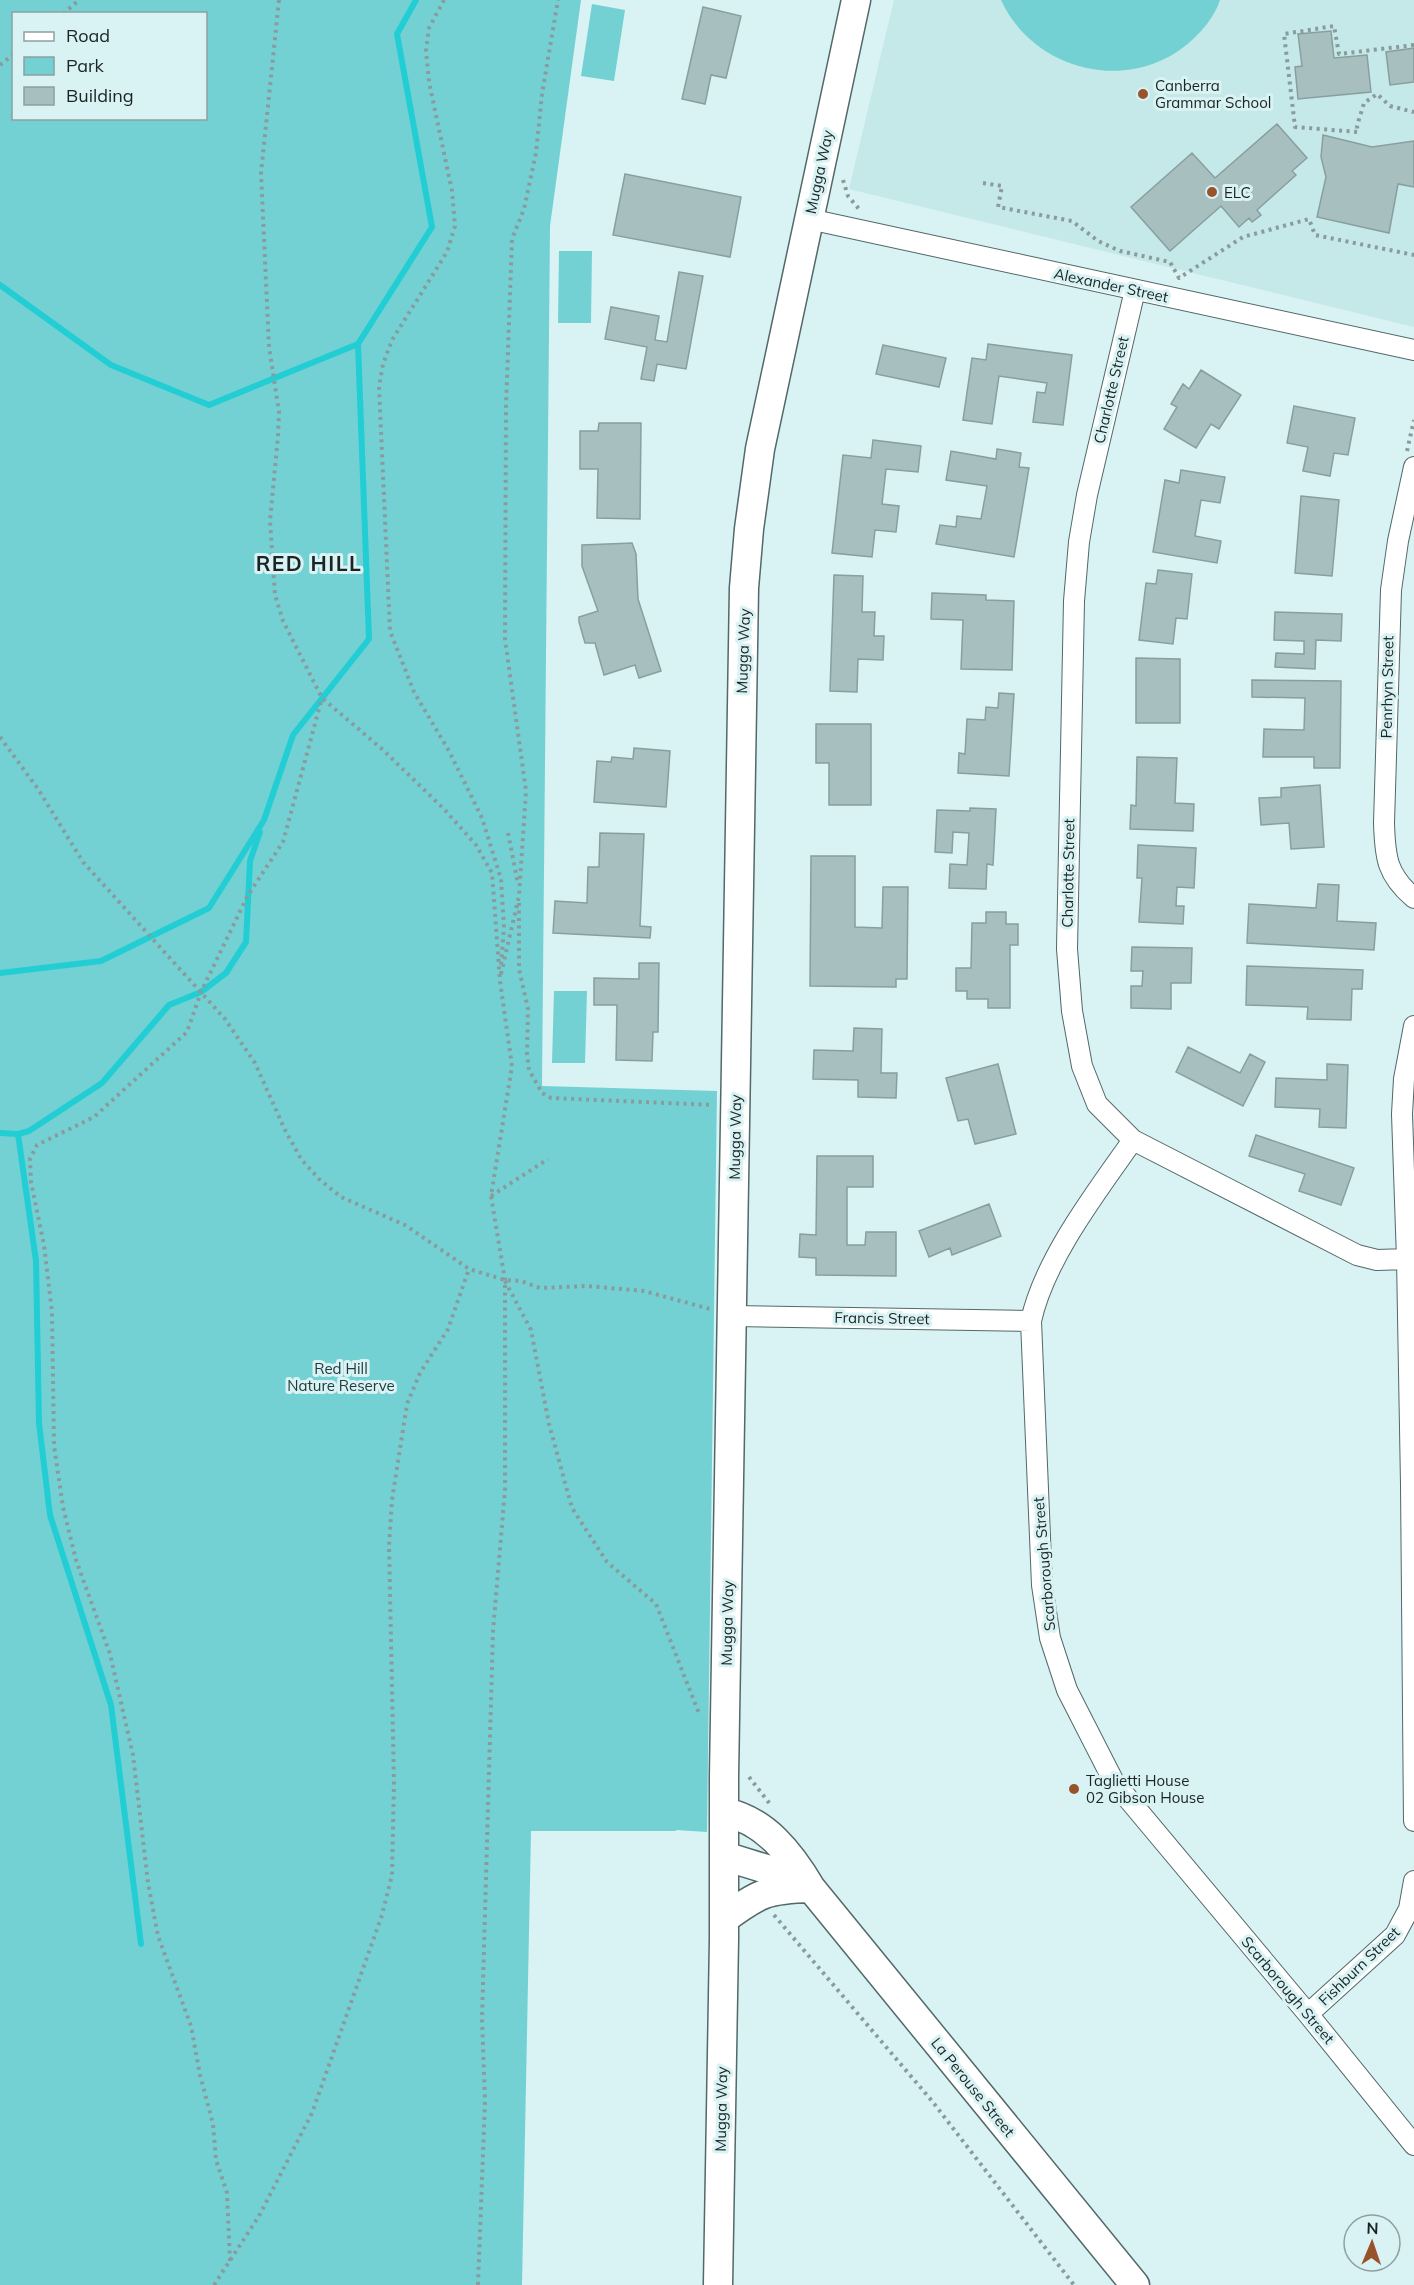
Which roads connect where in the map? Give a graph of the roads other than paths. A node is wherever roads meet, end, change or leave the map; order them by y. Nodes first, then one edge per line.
1 (856, 0) edge
2 (809, 219) junction
3 (1135, 290) junction
4 (1414, 350) edge
5 (1414, 467) edge
6 (1414, 898) edge
7 (1414, 1026) edge
8 (1133, 1140) junction
9 (1407, 1259) junction
10 (733, 1316) junction
11 (1031, 1321) junction
12 (1413, 1484) edge
13 (724, 1812) junction
14 (1414, 1821) edge
15 (724, 1856) junction
16 (1414, 1881) edge
17 (811, 1888) junction
18 (724, 1919) junction
19 (1308, 2014) junction
20 (1414, 2145) edge
21 (718, 2285) edge
22 (1135, 2285) edge

1 - 2 main road, Mugga Way
2 - 3 street, Alexander Street
2 - 10 main road, Mugga Way
3 - 4 street, Alexander Street
3 - 8 street, Charlotte Street
5 - 6 street, Penrhyn Street
7 - 9 street
8 - 9 street, Charlotte Street
8 - 11 street, Scarborough Street
9 - 12 street
10 - 11 street, Francis Street
10 - 13 main road, Mugga Way
11 - 19 street, Scarborough Street
12 - 14 street
13 - 15 main road, Mugga Way
13 - 17 main road, La Perouse Street
15 - 17 main road, La Perouse Street
15 - 18 main road, Mugga Way
16 - 19 street, Fishburn Street
17 - 18 main road
17 - 22 main road, La Perouse Street
18 - 21 main road, Mugga Way
19 - 20 street, Scarborough Street

